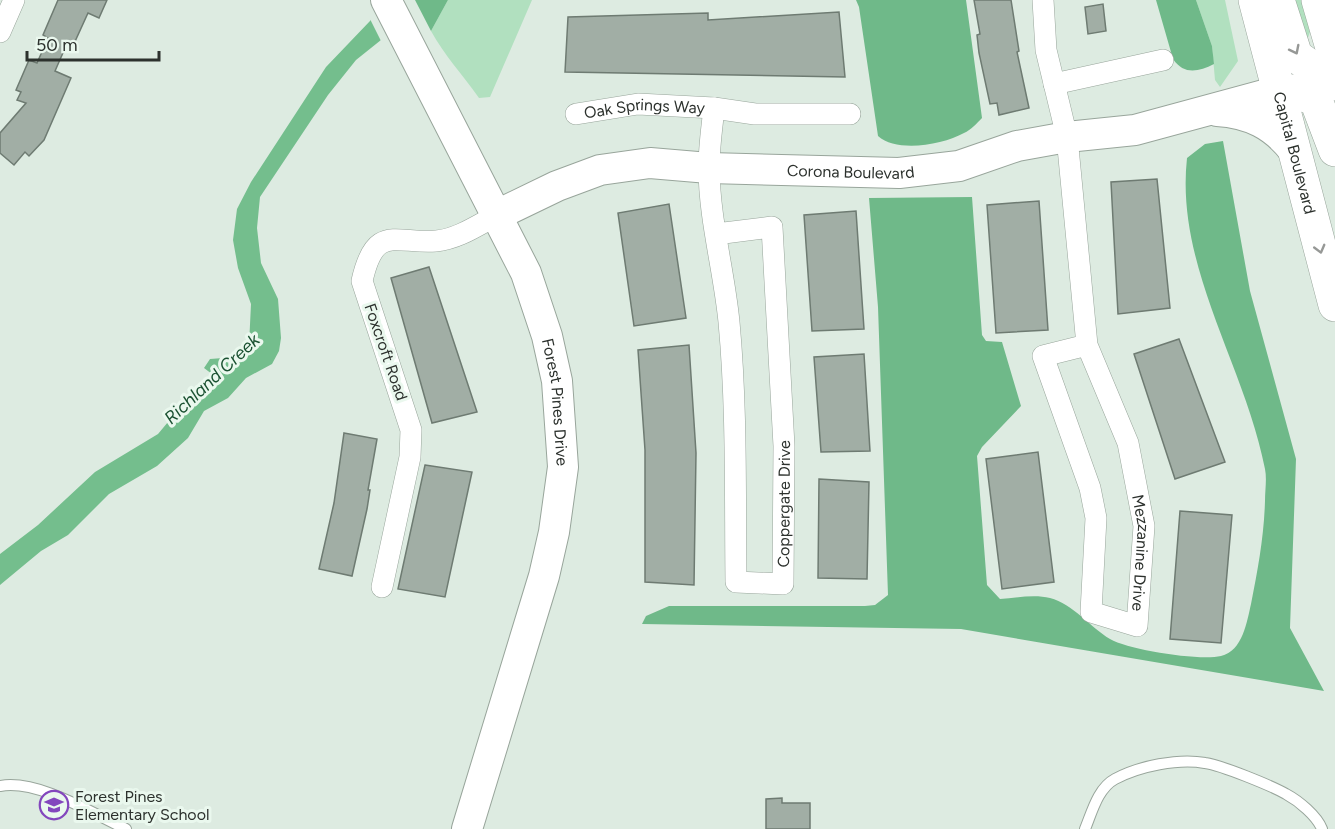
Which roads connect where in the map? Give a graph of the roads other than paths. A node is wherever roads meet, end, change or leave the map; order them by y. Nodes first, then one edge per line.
1 (14, 0) edge
2 (386, 0) edge
3 (1043, 0) edge
4 (1255, 0) edge
5 (1278, 0) edge
6 (1318, 0) edge
7 (0, 32) edge
8 (1163, 60) dead end
9 (1335, 62) edge
10 (1054, 84) junction
11 (1279, 91) junction
12 (714, 108) junction
13 (1208, 110) junction
14 (576, 114) dead end
15 (850, 114) dead end
16 (1066, 137) junction
17 (1335, 150) edge
18 (1294, 151) junction
19 (709, 168) junction
20 (497, 216) junction
21 (717, 234) junction
22 (1335, 305) edge
23 (1087, 345) junction
24 (382, 587) dead end
25 (0, 786) edge
26 (126, 829) edge
27 (467, 829) edge
28 (1085, 829) edge
29 (1322, 829) edge

1 - 7 street
2 - 20 street, Forest Pines Drive
3 - 10 street, Mezzanine Drive
4 - 11 highway, Capital Boulevard
5 -> 9 highway
6 - 9 highway
8 - 10 street
10 - 16 street, Mezzanine Drive
11 - 13 street, Corona Boulevard
11 - 17 highway
11 - 18 highway, Capital Boulevard
12 - 14 street, Oak Springs Way
12 - 15 street, Oak Springs Way
12 - 19 street, Oak Springs Way
13 - 16 street, Corona Boulevard
13 - 18 street, Corona Boulevard
16 - 19 street, Corona Boulevard
16 - 23 street, Mezzanine Drive
18 -> 22 highway, Capital Boulevard
19 - 20 street, Corona Boulevard
19 - 21 street, Coppergate Drive
20 - 24 street, Foxcroft Road
20 - 27 street, Forest Pines Drive
21 - 21 street, Coppergate Drive
23 - 23 street, Mezzanine Drive
25 - 26 lane
28 - 29 lane

